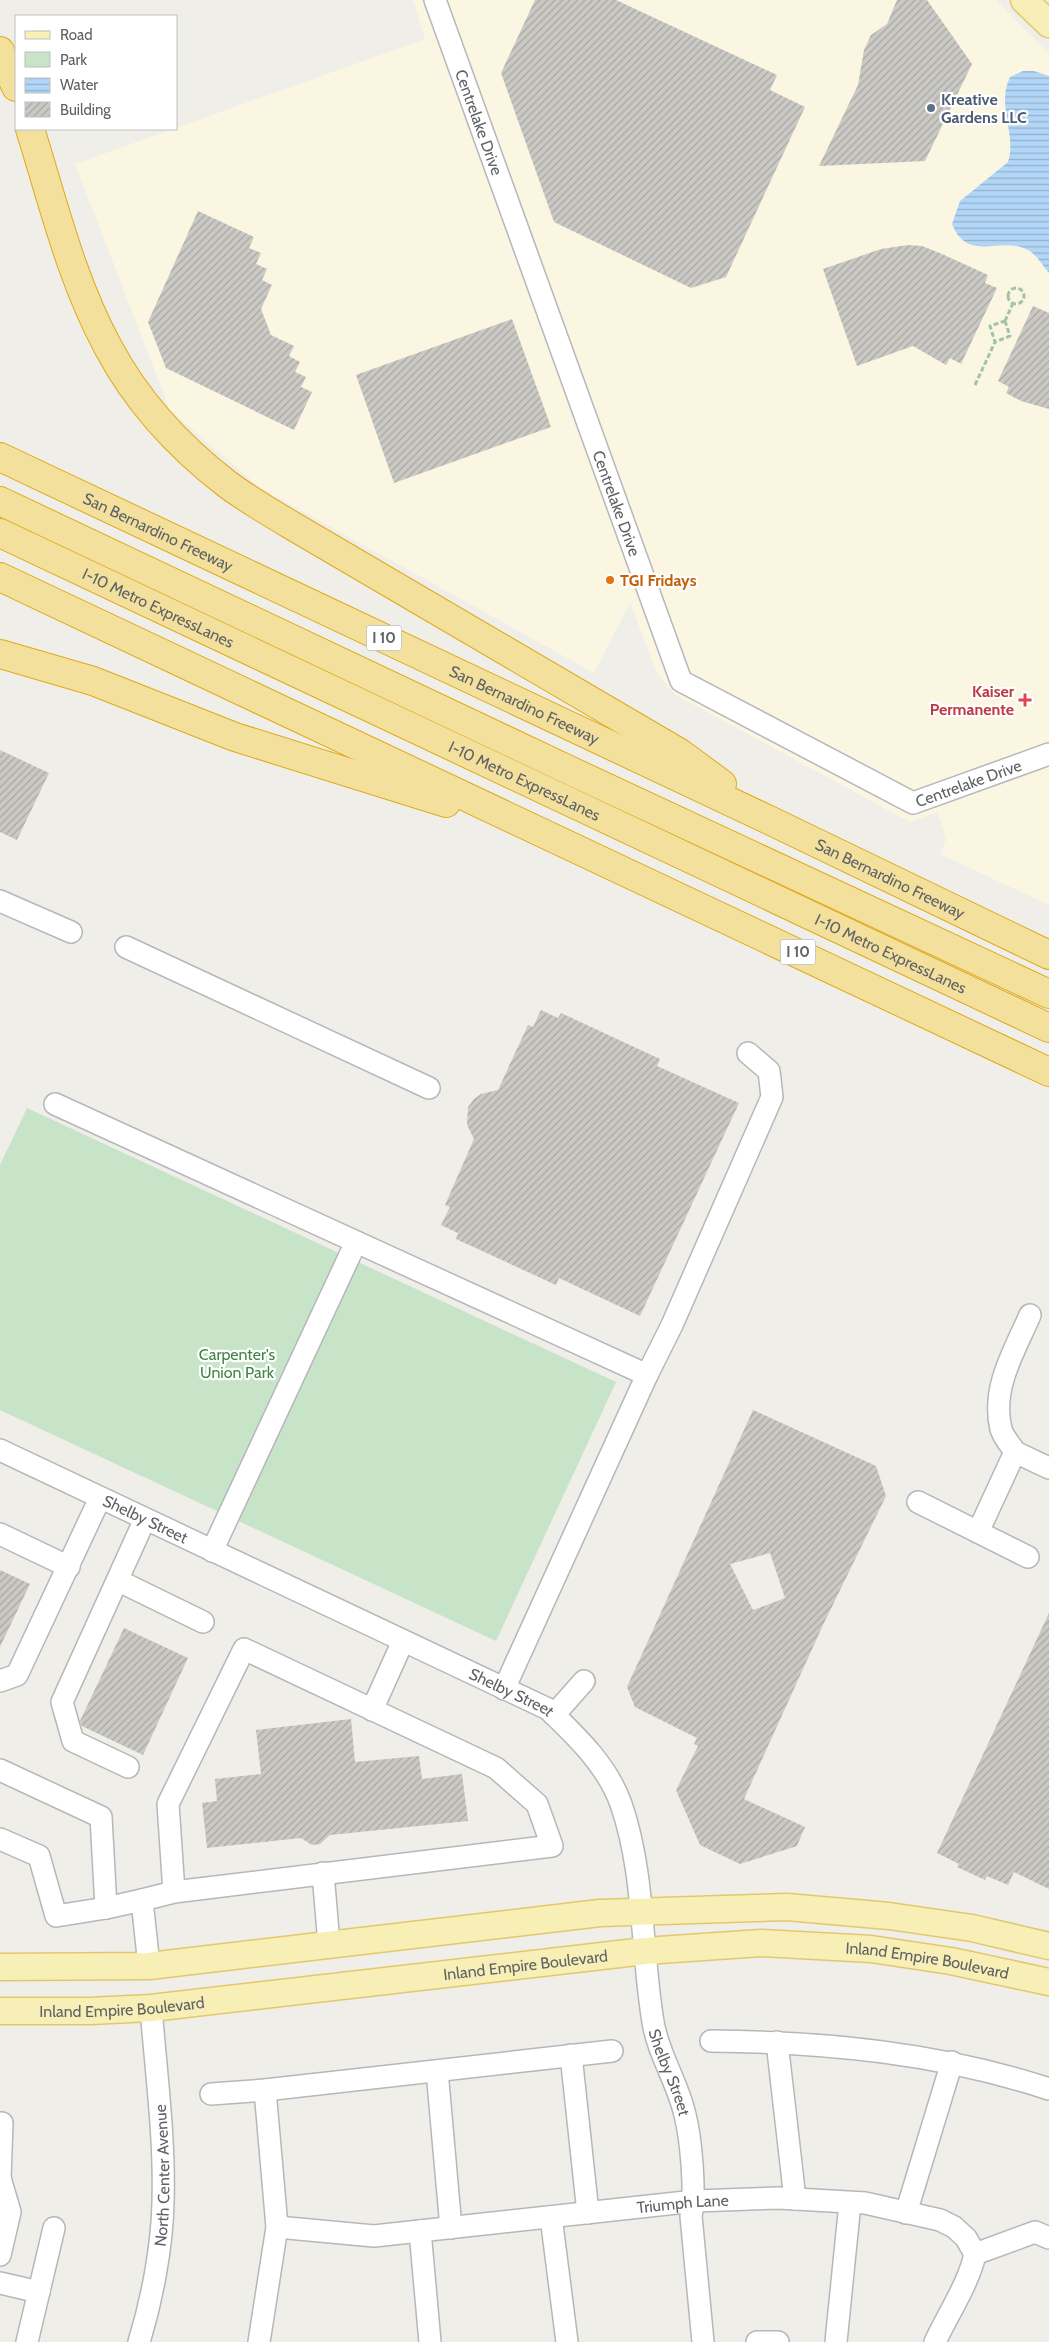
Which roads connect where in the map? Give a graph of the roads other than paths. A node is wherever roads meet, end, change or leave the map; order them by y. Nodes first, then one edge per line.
1 (435, 0) edge
2 (1024, 0) edge
3 (1049, 24) edge
4 (0, 52) edge
5 (15, 85) edge
6 (30, 130) edge
7 (0, 457) edge
8 (0, 501) edge
9 (0, 533) edge
10 (0, 577) edge
11 (0, 654) edge
12 (1049, 754) edge
13 (769, 820) junction
14 (546, 834) junction
15 (0, 901) edge
16 (71, 932) dead end
17 (126, 947) dead end
18 (1049, 955) edge
19 (1049, 994) edge
20 (1049, 1028) edge
21 (748, 1054) dead end
22 (1049, 1072) edge
23 (429, 1088) dead end
24 (55, 1104) dead end
25 (356, 1242) junction
26 (1030, 1316) dead end
27 (647, 1375) junction
28 (0, 1450) edge
29 (1015, 1452) junction
30 (1049, 1468) edge
31 (100, 1498) junction
32 (918, 1502) dead end
33 (145, 1519) junction
34 (978, 1532) junction
35 (0, 1534) edge
36 (212, 1551) junction
37 (1028, 1557) dead end
38 (69, 1567) junction
39 (119, 1581) junction
40 (204, 1622) dead end
41 (404, 1641) junction
42 (0, 1681) edge
43 (584, 1682) dead end
44 (504, 1689) junction
45 (372, 1710) junction
46 (554, 1715) junction
47 (128, 1767) dead end
48 (0, 1770) edge
49 (0, 1838) edge
50 (323, 1874) junction
51 (174, 1892) junction
52 (142, 1900) junction
53 (106, 1908) junction
54 (640, 1910) junction
55 (329, 1944) junction
56 (1049, 1946) edge
57 (645, 1951) junction
58 (149, 1966) junction
59 (0, 1967) edge
60 (1049, 1982) edge
61 (152, 2008) junction
62 (0, 2011) edge
63 (711, 2041) dead end
64 (777, 2042) junction
65 (612, 2051) dead end
66 (572, 2055) junction
67 (952, 2062) junction
68 (436, 2071) junction
69 (1049, 2089) edge
70 (265, 2090) junction
71 (212, 2094) dead end
72 (0, 2123) edge
73 (0, 2178) edge
74 (795, 2200) junction
75 (695, 2201) junction
76 (850, 2203) junction
77 (588, 2213) junction
78 (906, 2213) junction
79 (550, 2216) junction
80 (54, 2228) dead end
81 (277, 2228) junction
82 (451, 2228) junction
83 (420, 2231) junction
84 (1049, 2238) edge
85 (975, 2254) junction
86 (0, 2255) edge
87 (0, 2283) edge
88 (39, 2292) junction
89 (27, 2342) edge
90 (139, 2342) edge
91 (259, 2342) edge
92 (430, 2342) edge
93 (567, 2342) edge
94 (703, 2342) edge
95 (757, 2342) edge
96 (778, 2342) edge
97 (836, 2342) edge
98 (935, 2342) edge

1 - 12 street, Centrelake Drive
2 - 3 main road
4 - 5 highway
6 - 13 highway
7 - 13 highway, San Bernardino Freeway / I 10
8 - 19 highway, I-10 Metro ExpressLanes
9 - 20 highway, I-10 Metro ExpressLanes
10 - 14 highway, I 10
11 - 14 highway
13 - 18 highway, San Bernardino Freeway / I 10
14 - 22 highway, I 10
15 - 16 street
17 - 23 street
21 - 27 street
24 - 25 street
25 - 27 street
25 - 36 street
26 - 29 street
27 - 44 street
28 - 31 street, Shelby Street
29 - 30 street
29 - 34 street
31 - 33 street, Shelby Street
31 - 38 street
32 - 34 street
33 - 36 street, Shelby Street
33 - 39 street
34 - 37 street
35 - 38 street
36 - 41 street, Shelby Street
38 - 42 street
39 - 40 street
39 - 47 street
41 - 44 street, Shelby Street
41 - 45 street
43 - 46 street
44 - 46 street, Shelby Street
45 - 50 street
45 - 51 street
46 - 54 street, Shelby Street
48 - 53 street
49 - 53 street
50 - 51 street
50 - 55 street
51 - 52 street
52 - 53 street
52 - 58 street
54 - 55 main road
54 - 56 main road
54 - 57 street, Shelby Street
55 - 58 main road
57 - 60 main road, Inland Empire Boulevard
57 - 61 main road, Inland Empire Boulevard
57 - 75 street, Shelby Street
58 - 59 main road
58 - 61 main road
61 - 62 main road, Inland Empire Boulevard
61 - 90 street, North Center Avenue
63 - 64 street
64 - 67 street
64 - 74 street
65 - 66 street
66 - 68 street
66 - 77 street
67 - 69 street
67 - 78 street
68 - 70 street
68 - 82 street
70 - 71 street
70 - 81 street
72 - 73 street
73 - 86 street
74 - 75 street, Triumph Lane
74 - 76 street, Triumph Lane
75 - 77 street, Triumph Lane
75 - 94 street, Shelby Street
76 - 78 street, Triumph Lane
76 - 97 street
77 - 79 street, Triumph Lane
78 - 85 street, Triumph Lane
79 - 82 street, Triumph Lane
79 - 93 street
80 - 88 street
81 - 83 street, Triumph Lane
81 - 91 street
82 - 83 street, Triumph Lane
83 - 92 street
84 - 85 street
85 - 98 street
87 - 88 street
88 - 89 street
95 - 96 street

